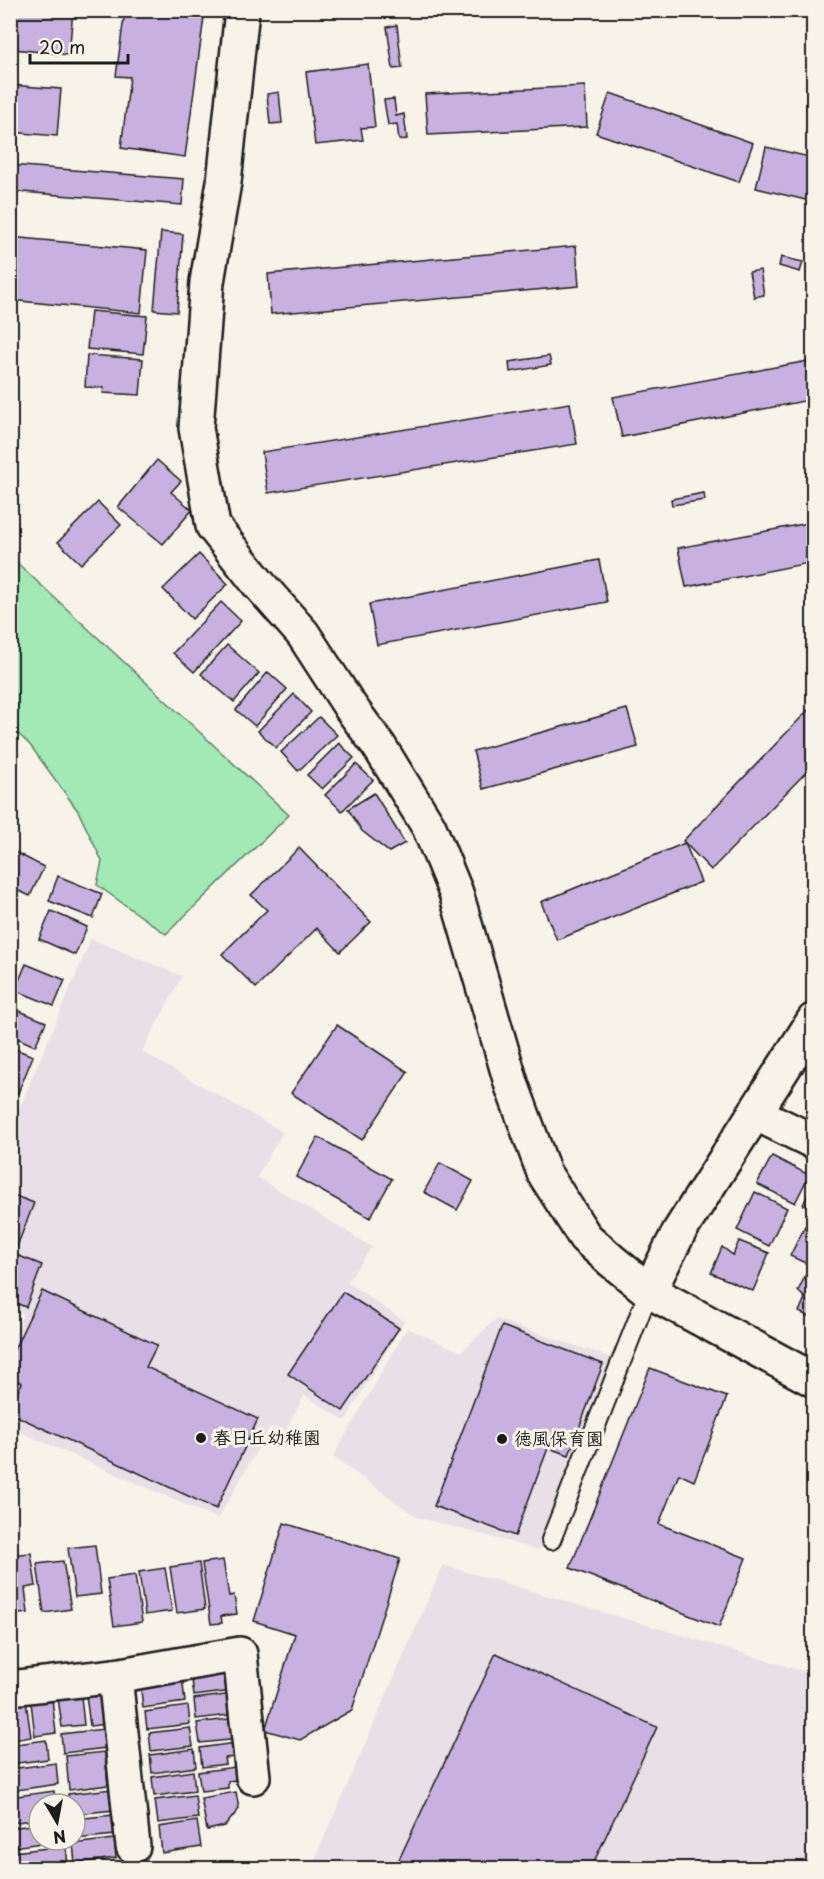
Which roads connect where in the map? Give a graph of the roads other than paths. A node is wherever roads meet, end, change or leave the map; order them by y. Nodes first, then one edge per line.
1 (242, 10) edge
2 (813, 1020) edge
3 (755, 1113) junction
4 (813, 1142) edge
5 (649, 1291) junction
6 (813, 1380) edge
7 (551, 1540) dead end
8 (115, 1676) junction
9 (10, 1688) edge
10 (253, 1777) dead end
11 (133, 1846) dead end

1 - 5 street
2 - 3 street
3 - 4 street
3 - 5 street
5 - 6 street
5 - 7 lane
8 - 9 street
8 - 10 street
8 - 11 street

